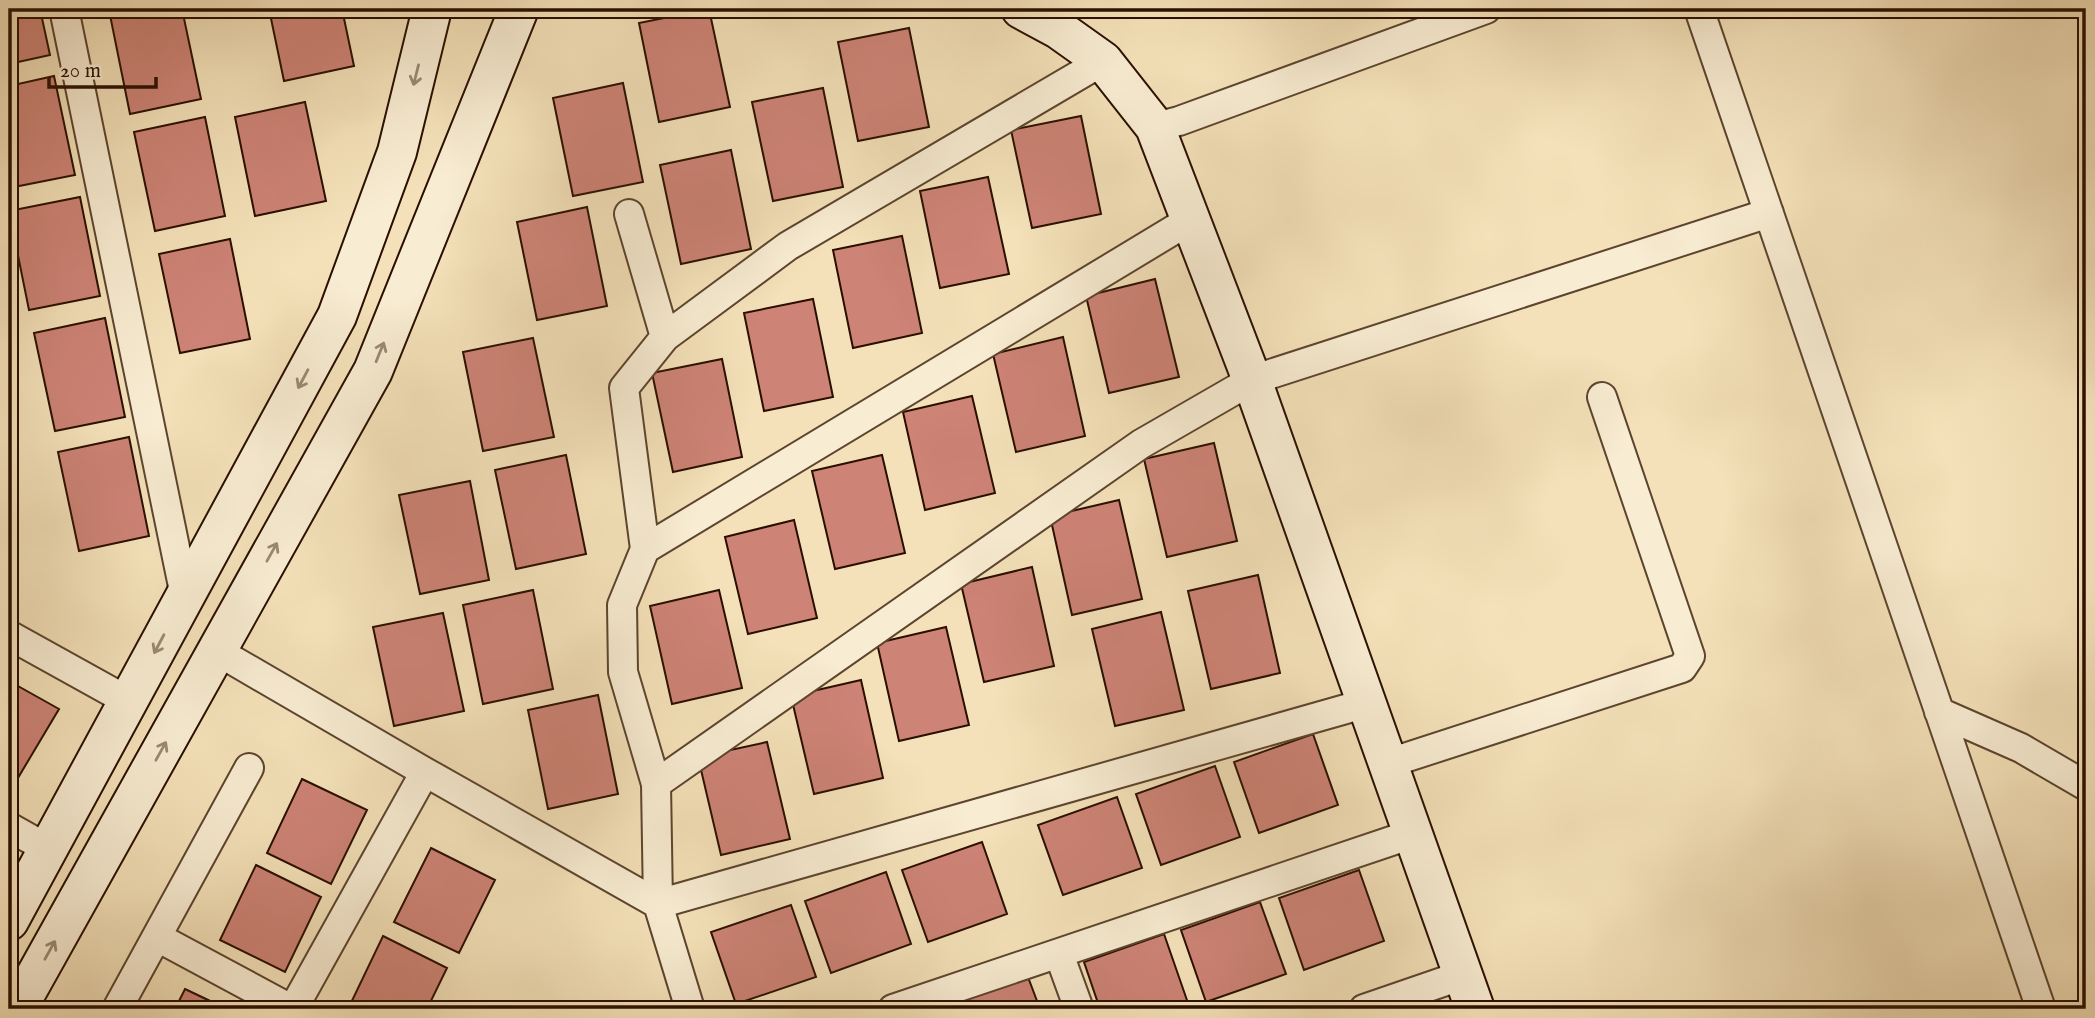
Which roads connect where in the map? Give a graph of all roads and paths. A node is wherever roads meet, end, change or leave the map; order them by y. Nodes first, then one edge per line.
1 (64, 9) edge
2 (432, 9) edge
3 (519, 9) edge
4 (1021, 9) edge
5 (1486, 9) edge
6 (1699, 9) edge
7 (1103, 61) junction
8 (1155, 127) junction
9 (1769, 213) junction
10 (629, 214) dead end
11 (1190, 220) junction
12 (665, 337) junction
13 (1252, 380) junction
14 (1602, 397) dead end
15 (645, 550) junction
16 (185, 596) junction
17 (9, 635) edge
18 (217, 651) junction
19 (128, 701) junction
20 (1367, 703) junction
21 (1939, 712) junction
22 (1389, 763) junction
23 (249, 768) dead end
24 (425, 772) junction
25 (656, 784) junction
26 (2086, 786) edge
27 (9, 827) edge
28 (1415, 833) junction
29 (48, 849) junction
30 (658, 904) junction
31 (9, 921) edge
32 (157, 937) junction
33 (1059, 954) junction
34 (1469, 992) edge
35 (17, 1009) edge
36 (117, 1009) edge
37 (292, 1009) edge
38 (690, 1009) edge
39 (893, 1009) edge
40 (1079, 1009) edge
41 (1364, 1009) edge
42 (2041, 1009) edge

1 - 16 street
2 -> 16 main road
18 -> 3 main road
4 - 7 main road
5 - 8 street
6 - 9 street
7 - 8 main road
7 - 12 street
8 - 11 main road
9 - 13 street
9 - 21 street
10 - 12 street
11 - 13 main road
11 - 15 street
12 - 15 street
13 - 20 main road
13 - 25 street
14 - 22 street
15 - 25 street
16 -> 19 main road
17 - 19 street
18 - 24 street
35 -> 18 main road
19 - 29 main road
20 - 22 main road
20 - 30 street
21 - 26 street
21 - 42 street
22 - 28 main road
23 - 32 street
24 - 30 street
24 - 37 street
25 - 30 street
27 - 29 street
28 - 33 street
28 - 34 main road
29 - 31 main road
30 - 38 street
32 - 36 street
32 - 37 street
33 - 39 street
33 - 40 street
34 - 41 street

